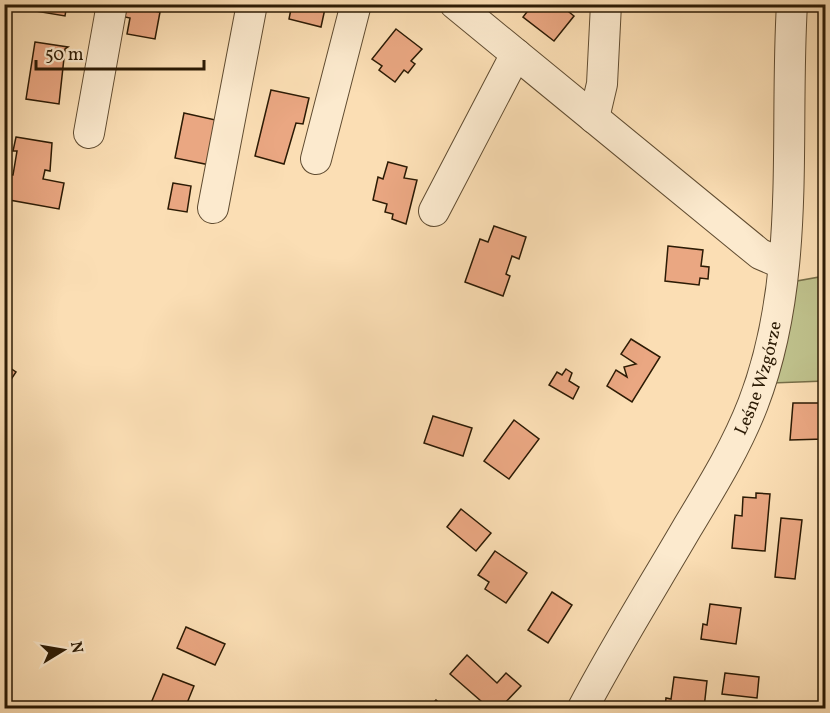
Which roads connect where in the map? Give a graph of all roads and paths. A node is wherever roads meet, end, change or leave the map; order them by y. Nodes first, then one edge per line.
1 (112, 4) edge
2 (252, 4) edge
3 (356, 4) edge
4 (455, 4) edge
5 (606, 4) edge
6 (792, 4) edge
7 (516, 54) junction
8 (594, 118) junction
9 (89, 133) dead end
10 (316, 159) dead end
11 (213, 208) dead end
12 (434, 211) dead end
13 (783, 264) junction
14 (583, 708) edge

1 - 9 street
2 - 11 street
3 - 10 street
4 - 7 street
5 - 8 street
6 - 13 street, Leśne Wzgórze
7 - 8 street
7 - 12 street
8 - 13 street
13 - 14 street, Leśne Wzgórze

